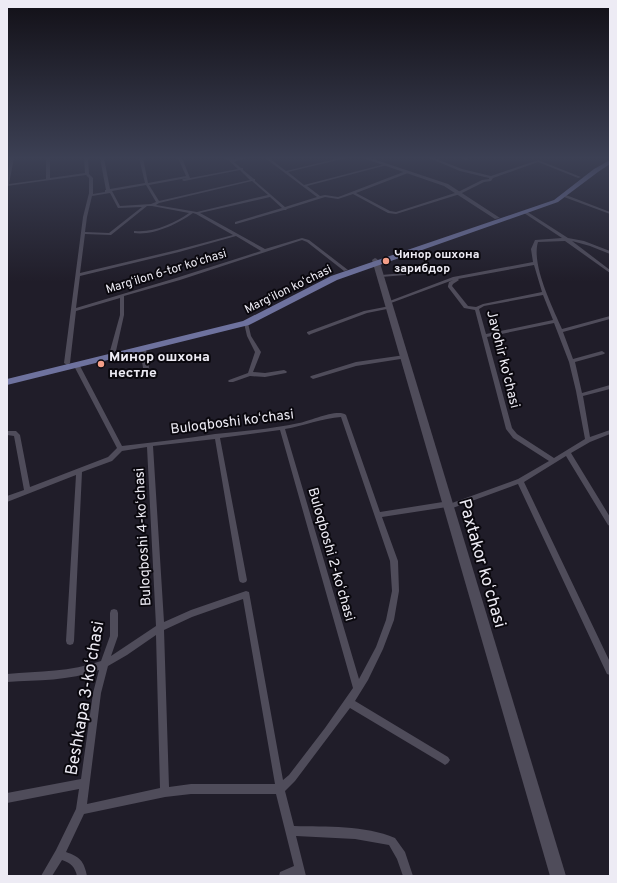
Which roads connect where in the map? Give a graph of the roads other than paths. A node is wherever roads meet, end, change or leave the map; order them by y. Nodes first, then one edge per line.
1 (90, 199) edge
2 (114, 199) edge
3 (156, 199) edge
4 (170, 199) edge
5 (256, 199) edge
6 (274, 199) edge
7 (316, 199) edge
8 (365, 199) edge
9 (439, 199) edge
10 (466, 199) edge
11 (549, 199) edge
12 (558, 199) edge
13 (574, 199) edge
14 (158, 202) junction
15 (152, 205) junction
16 (145, 206) junction
17 (285, 209) junction
18 (525, 212) junction
19 (195, 213) junction
20 (610, 213) edge
21 (496, 218) junction
22 (236, 223) dead end
23 (135, 232) dead end
24 (84, 233) junction
25 (237, 235) junction
26 (566, 239) junction
27 (265, 251) junction
28 (610, 253) edge
29 (376, 261) junction
30 (535, 265) junction
31 (430, 266) dead end
32 (346, 270) junction
33 (610, 272) edge
34 (79, 275) junction
35 (381, 276) junction
36 (442, 282) junction
37 (545, 293) junction
38 (122, 296) junction
39 (390, 305) junction
40 (466, 307) junction
41 (477, 309) junction
42 (74, 310) junction
43 (610, 317) edge
44 (556, 321) junction
45 (246, 323) junction
46 (561, 330) junction
47 (309, 333) dead end
48 (484, 336) junction
49 (143, 349) junction
50 (113, 351) junction
51 (602, 353) dead end
52 (405, 357) junction
53 (572, 361) junction
54 (67, 363) junction
55 (77, 366) junction
56 (284, 372) dead end
57 (147, 374) dead end
58 (250, 374) junction
59 (7, 377) edge
60 (313, 377) dead end
61 (231, 381) dead end
62 (7, 382) edge
63 (610, 386) edge
64 (580, 395) junction
65 (282, 428) junction
66 (610, 432) edge
67 (7, 433) edge
68 (217, 436) junction
69 (588, 440) junction
70 (150, 444) junction
71 (120, 449) junction
72 (567, 452) junction
73 (554, 461) junction
74 (79, 472) junction
75 (520, 481) junction
76 (27, 491) junction
77 (7, 499) edge
78 (449, 505) junction
79 (379, 515) junction
80 (610, 523) edge
81 (243, 580) dead end
82 (114, 613) dead end
83 (160, 628) junction
84 (70, 641) dead end
85 (104, 664) junction
86 (610, 671) edge
87 (7, 678) edge
88 (357, 688) junction
89 (349, 702) junction
90 (445, 760) dead end
91 (85, 783) junction
92 (280, 789) junction
93 (165, 792) junction
94 (7, 798) edge
95 (82, 810) junction
96 (290, 831) junction
97 (60, 854) junction
98 (300, 872) edge
99 (46, 876) edge
100 (82, 876) edge
101 (284, 876) edge
102 (408, 876) edge
103 (558, 876) edge

1 - 24 street
2 - 16 street
3 - 14 street
4 - 14 street
5 - 19 street
6 - 17 street
7 - 17 street
8 - 9 street
10 - 21 street
11 - 21 main road, Margʻilon koʻchasi
12 - 18 main road, Margʻilon koʻchasi
13 - 20 street
14 - 15 street
15 - 16 street
15 - 19 street
16 - 24 street
17 - 22 street
18 - 26 street
18 - 29 main road, Margʻilon koʻchasi
19 - 23 street
19 - 25 street, Margʻilon 6-tor koʻchasi
21 - 29 main road, Margʻilon koʻchasi
24 - 34 street
25 - 27 street, Margʻilon 6-tor koʻchasi
25 - 34 street, Margʻilon 6-tor koʻchasi
26 - 28 street
26 - 30 street
26 - 33 street
27 - 32 street, Margʻilon 6-tor koʻchasi
27 - 38 street, Margʻilon 6-tor koʻchasi
29 - 32 main road, Margʻilon koʻchasi
29 - 35 main road, Paxtakor koʻchasi
29 - 45 main road, Margʻilon koʻchasi
30 - 36 street
30 - 37 street
30 - 40 street
31 - 35 street
32 - 50 main road, Margʻilon koʻchasi
34 - 42 street
35 - 39 main road, Paxtakor koʻchasi
36 - 39 street
36 - 40 street
37 - 41 street, Javohir ko'chasi
37 - 44 street
38 - 42 street, Margʻilon 6-tor koʻchasi
38 - 50 street
39 - 47 street
39 - 52 main road, Paxtakor koʻchasi
40 - 41 street
41 - 48 street, Javohir ko'chasi
42 - 54 street
43 - 46 street
44 - 46 street
44 - 48 street
45 - 49 main road, Margʻilon koʻchasi
45 - 58 street
46 - 53 street
48 - 73 street, Javohir ko'chasi
49 - 55 main road, Margʻilon koʻchasi
49 - 57 street
50 - 54 main road, Margʻilon koʻchasi
51 - 53 street
52 - 60 street
52 - 78 main road, Paxtakor koʻchasi
53 - 64 street
54 - 59 main road, Margʻilon koʻchasi
55 - 62 main road, Margʻilon koʻchasi
55 - 71 street
56 - 58 street
58 - 61 street
63 - 64 street
64 - 69 street
65 - 68 street, Buloqboshi koʻchasi
65 - 79 street, Buloqboshi koʻchasi
65 - 88 street, Buloqboshi 2-koʻchasi
66 - 69 street
67 - 76 street
68 - 70 street, Buloqboshi koʻchasi
68 - 81 street
69 - 72 street
70 - 71 street, Buloqboshi koʻchasi
70 - 83 street, Buloqboshi 4-koʻchasi
71 - 74 street
72 - 73 street
72 - 80 street
73 - 75 street
74 - 76 street
74 - 84 street
75 - 78 street
75 - 86 street
76 - 77 street
78 - 79 street
78 - 103 main road, Paxtakor koʻchasi
79 - 88 street
82 - 85 street, Beshkapa 3-koʻchasi
83 - 85 street
83 - 92 street
83 - 93 street, Buloqboshi 4-koʻchasi
85 - 87 street
85 - 91 street, Beshkapa 3-koʻchasi
88 - 89 street
89 - 90 street
89 - 92 street
91 - 94 street
91 - 95 street, Beshkapa 3-koʻchasi
92 - 93 street
92 - 96 street
93 - 95 street
95 - 97 street, Beshkapa 3-koʻchasi
96 - 98 street
96 - 102 street
97 - 99 street, Beshkapa 3-koʻchasi
97 - 100 street
98 - 101 street

